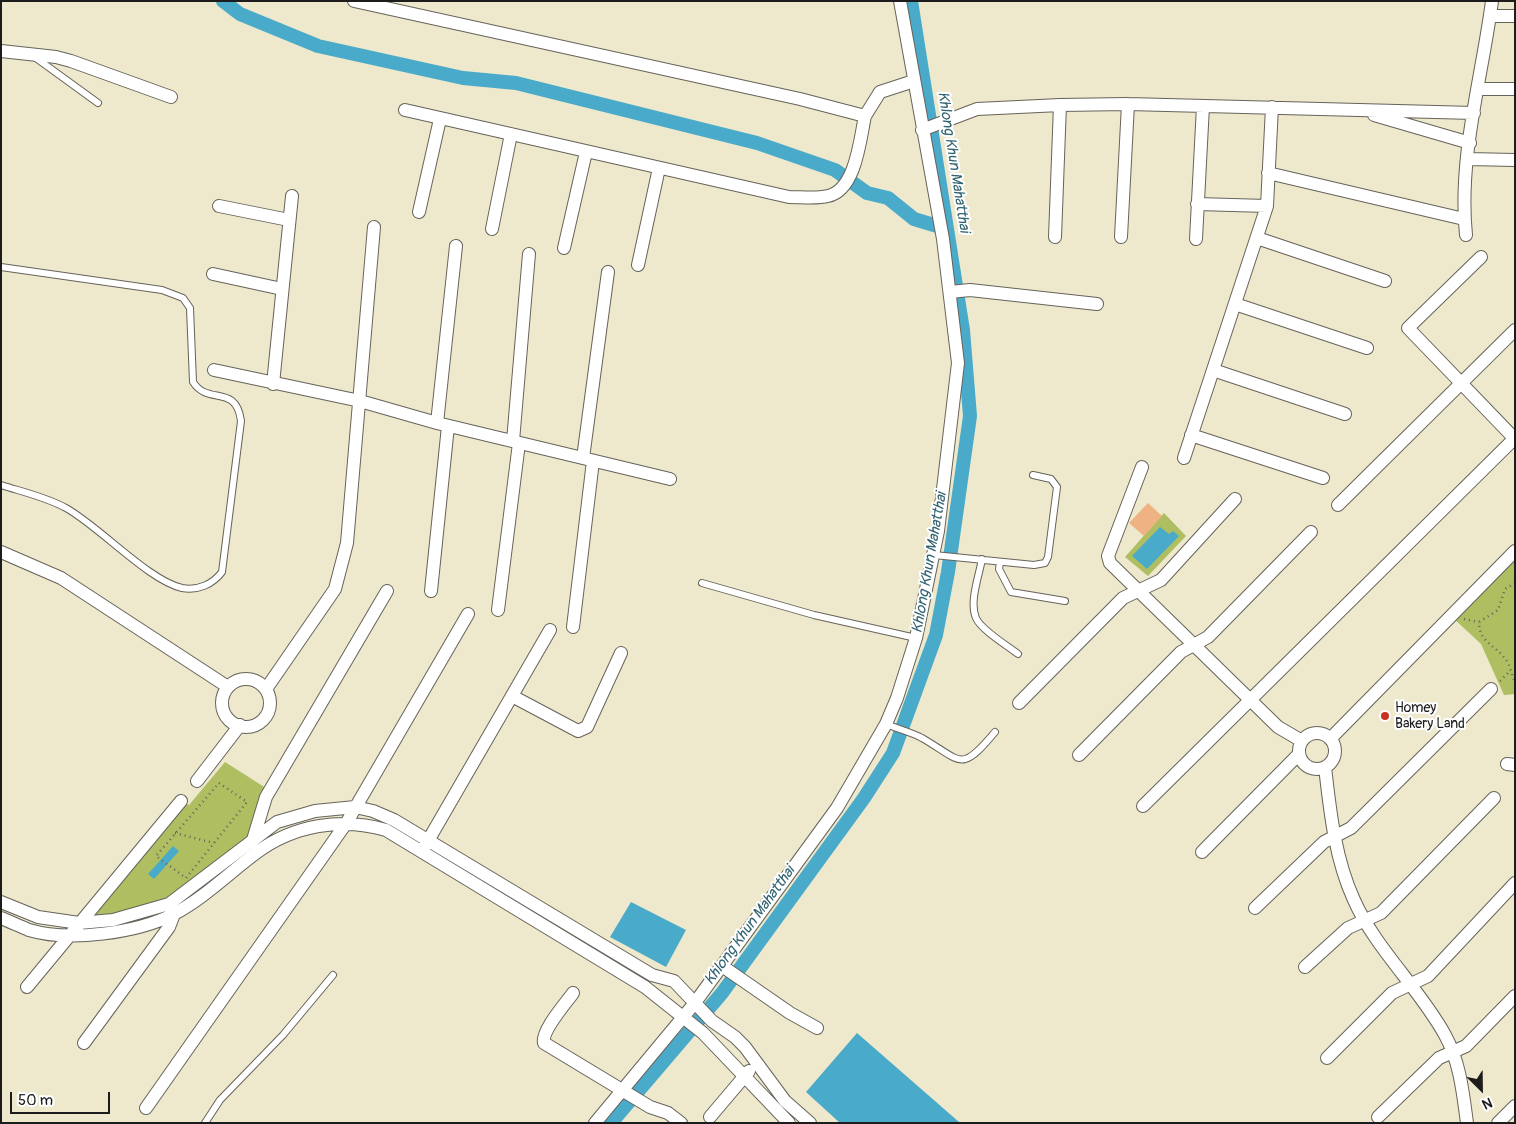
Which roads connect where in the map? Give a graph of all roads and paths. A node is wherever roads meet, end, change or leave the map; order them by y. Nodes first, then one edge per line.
1 (354, 1) edge
2 (900, 1) edge
3 (1492, 1) edge
4 (1490, 16) junction
5 (1515, 16) edge
6 (1, 51) edge
7 (33, 56) junction
8 (914, 80) junction
9 (1478, 89) junction
10 (1515, 89) edge
11 (171, 97) dead end
12 (98, 103) dead end
13 (1128, 104) junction
14 (1060, 105) junction
15 (1203, 106) junction
16 (1272, 107) junction
17 (405, 110) dead end
18 (1357, 110) junction
19 (1474, 112) junction
20 (865, 116) junction
21 (440, 119) junction
22 (926, 128) junction
23 (511, 134) junction
24 (1470, 143) junction
25 (586, 152) junction
26 (1468, 159) junction
27 (1515, 160) edge
28 (659, 168) junction
29 (1268, 173) junction
30 (292, 196) dead end
31 (1197, 204) junction
32 (219, 206) dead end
33 (1267, 206) junction
34 (419, 212) dead end
35 (1464, 219) junction
36 (289, 220) junction
37 (374, 227) dead end
38 (492, 229) dead end
39 (1466, 235) dead end
40 (1055, 236) dead end
41 (1121, 238) dead end
42 (1257, 238) junction
43 (1196, 239) dead end
44 (456, 246) dead end
45 (564, 248) dead end
46 (529, 254) dead end
47 (1481, 257) dead end
48 (638, 265) dead end
49 (1, 267) edge
50 (608, 272) dead end
51 (213, 274) dead end
52 (1385, 281) dead end
53 (282, 289) junction
54 (953, 291) junction
55 (1097, 304) dead end
56 (1235, 304) junction
57 (1515, 330) edge
58 (1367, 348) dead end
59 (214, 370) dead end
60 (1213, 370) junction
61 (1460, 383) junction
62 (273, 384) junction
63 (360, 401) junction
64 (1345, 414) dead end
65 (442, 425) junction
66 (1191, 435) junction
67 (1515, 439) edge
68 (516, 442) junction
69 (1184, 458) dead end
70 (588, 459) junction
71 (1142, 467) dead end
72 (1033, 476) dead end
73 (1323, 478) dead end
74 (670, 479) dead end
75 (1, 485) edge
76 (1235, 499) dead end
77 (1338, 505) dead end
78 (1311, 532) dead end
79 (1515, 551) edge
80 (1, 552) edge
81 (939, 555) junction
82 (982, 559) junction
83 (1000, 562) junction
84 (702, 583) dead end
85 (1515, 583) edge
86 (431, 590) dead end
87 (387, 591) dead end
88 (1138, 591) junction
89 (1065, 601) dead end
90 (498, 610) dead end
91 (468, 614) dead end
92 (573, 627) dead end
93 (550, 630) dead end
94 (916, 638) junction
95 (1194, 645) junction
96 (621, 653) dead end
97 (1018, 654) dead end
98 (1515, 682) edge
99 (228, 688) junction
100 (1491, 688) dead end
101 (266, 689) junction
102 (512, 696) junction
103 (1250, 700) junction
104 (1019, 703) dead end
105 (240, 726) junction
106 (890, 726) junction
107 (995, 732) dead end
108 (1330, 739) junction
109 (1302, 741) junction
110 (1299, 754) junction
111 (1079, 755) dead end
112 (1325, 767) junction
113 (197, 781) dead end
114 (1494, 798) dead end
115 (181, 801) dead end
116 (1143, 806) dead end
117 (355, 807) junction
118 (347, 822) junction
119 (175, 833) junction
120 (1336, 836) junction
121 (214, 843) junction
122 (254, 846) junction
123 (425, 846) junction
124 (1202, 852) dead end
125 (1515, 883) edge
126 (1, 902) edge
127 (1255, 908) dead end
128 (171, 909) junction
129 (1, 918) edge
130 (1366, 920) junction
131 (79, 923) junction
132 (69, 935) junction
133 (1305, 967) dead end
134 (727, 968) junction
135 (333, 975) dead end
136 (652, 975) junction
137 (1410, 984) junction
138 (28, 987) dead end
139 (645, 987) junction
140 (573, 993) dead end
141 (1515, 996) edge
142 (694, 1004) junction
143 (683, 1017) junction
144 (817, 1028) dead end
145 (84, 1044) dead end
146 (1453, 1051) junction
147 (1327, 1058) dead end
148 (756, 1064) junction
149 (745, 1076) junction
150 (627, 1091) junction
151 (1515, 1106) edge
152 (146, 1108) dead end
153 (1378, 1116) dead end
154 (710, 1117) dead end
155 (205, 1123) edge
156 (595, 1123) edge
157 (681, 1123) edge
158 (790, 1123) edge
159 (810, 1123) edge
160 (1467, 1123) edge
161 (1498, 1123) edge

1 - 20 street
2 - 8 street
3 - 4 street
4 - 5 street
4 - 9 street
6 - 7 street
7 - 11 street
7 - 12 lane
8 - 20 street
8 - 22 street
9 - 10 street
9 - 19 street
13 - 14 street
13 - 15 street
13 - 41 street
14 - 22 street
14 - 40 street
15 - 16 street
15 - 31 street
16 - 18 street
16 - 29 street
17 - 21 street
18 - 19 street
18 - 24 street
19 - 24 street
20 - 28 street
21 - 23 street
21 - 34 street
22 - 54 street
23 - 25 street
23 - 38 street
24 - 26 street
25 - 28 street
25 - 45 street
26 - 27 street
26 - 35 street
28 - 48 street
29 - 33 street
29 - 35 street
30 - 36 street
31 - 33 street
31 - 43 street
32 - 36 street
33 - 42 street
35 - 39 street
36 - 53 street
37 - 63 street
42 - 52 street
42 - 56 street
44 - 65 street
46 - 68 street
47 - 61 street
49 - 75 lane
50 - 70 street
51 - 53 street
53 - 62 street
54 - 55 street
54 - 81 street
56 - 58 street
56 - 60 street
57 - 61 street
59 - 62 street
60 - 64 street
60 - 66 street
61 - 67 street
61 - 77 street
62 - 63 street
63 - 65 street
63 - 101 street
65 - 68 street
65 - 86 street
66 - 69 street
66 - 73 street
67 - 103 street
68 - 70 street
68 - 90 street
70 - 74 street
70 - 92 street
71 - 88 street
72 - 83 lane
76 - 88 street
78 - 95 street
79 - 108 street
80 - 99 street
81 - 82 lane
81 - 94 street
82 - 83 lane
82 - 97 lane
83 - 89 lane
84 - 94 lane
85 - 98 path
87 - 122 street
88 - 95 street
88 - 104 street
91 - 117 street
93 - 102 street
94 - 106 street
95 - 103 street
95 - 111 street
96 - 102 street
99 - 101 street
99 - 105 street
100 - 120 street
101 - 105 street
102 - 123 street
103 - 109 street
103 - 116 street
105 - 113 street
106 - 107 lane
106 - 134 street
108 - 109 street
108 - 112 street
109 - 110 street
110 - 112 street
110 - 124 street
112 - 120 street
114 - 130 street
115 - 131 street
117 - 118 street
117 - 122 street
117 - 123 street
118 - 122 street
118 - 123 street
118 - 152 street
119 - 121 path
119 - 121 path
119 - 121 path
120 - 127 street
120 - 130 street
122 - 128 street
123 - 136 street
123 - 139 street
125 - 137 street
126 - 131 street
128 - 131 street
128 - 132 street
128 - 145 street
129 - 132 street
130 - 133 street
130 - 137 street
131 - 132 street
132 - 138 street
134 - 142 street
134 - 144 street
135 - 155 lane
136 - 139 street
136 - 142 street
137 - 146 street
137 - 147 street
139 - 143 street
140 - 150 street
141 - 146 street
142 - 143 street
142 - 148 street
143 - 149 street
143 - 150 street
146 - 153 street
146 - 160 street
148 - 149 street
148 - 159 street
149 - 154 street
149 - 158 street
150 - 156 street
150 - 157 street
151 - 161 street

